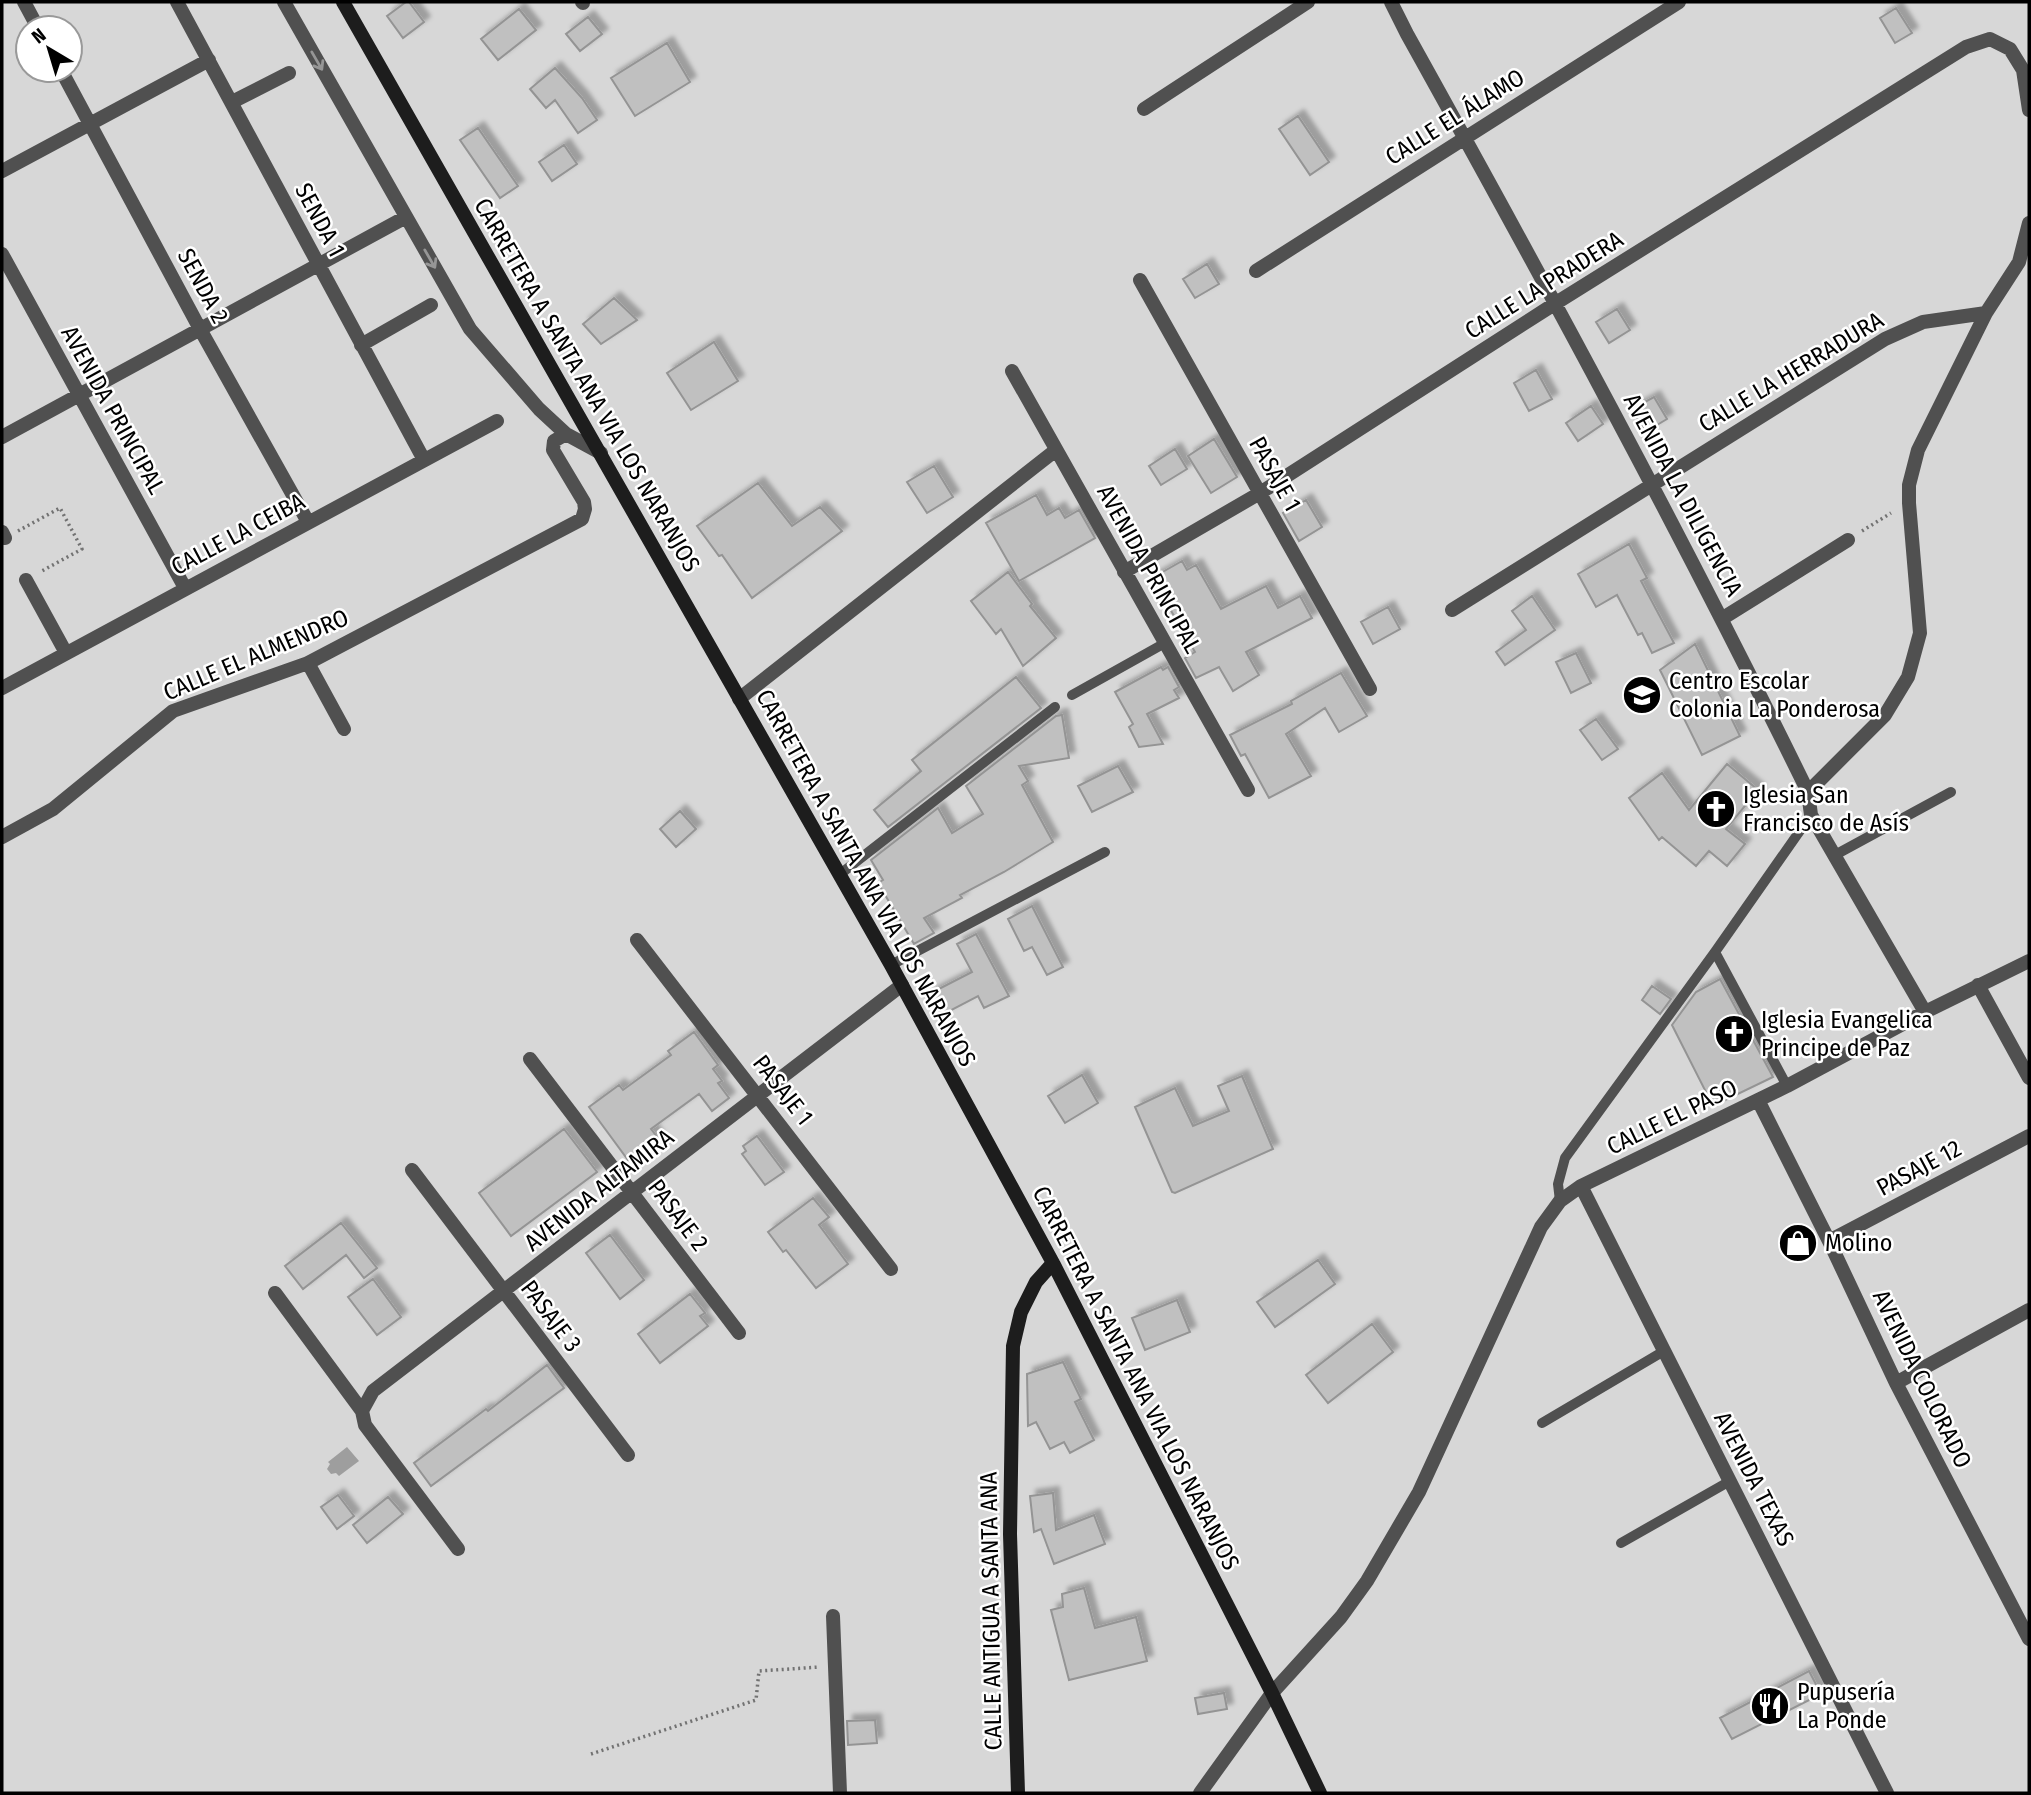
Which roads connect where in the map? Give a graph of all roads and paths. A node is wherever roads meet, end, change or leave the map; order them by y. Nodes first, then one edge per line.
1 (177, 2) edge
2 (284, 2) edge
3 (343, 2) edge
4 (1308, 2) edge
5 (1391, 2) edge
6 (1679, 2) edge
7 (209, 60) junction
8 (289, 73) dead end
9 (69, 84) edge
10 (232, 102) junction
11 (1144, 109) dead end
12 (2029, 110) edge
13 (91, 124) junction
14 (1465, 138) junction
15 (2, 171) edge
16 (405, 217) junction
17 (2029, 223) edge
18 (2, 254) edge
19 (318, 265) junction
20 (1256, 271) dead end
21 (1140, 281) dead end
22 (1556, 303) junction
23 (431, 305) dead end
24 (1986, 313) junction
25 (200, 329) junction
26 (361, 345) junction
27 (1012, 371) dead end
28 (79, 395) junction
29 (496, 421) dead end
30 (566, 434) junction
31 (2, 436) edge
32 (1056, 450) junction
33 (601, 453) junction
34 (424, 460) junction
35 (1651, 484) junction
36 (1260, 493) junction
37 (1909, 503) junction
38 (308, 522) junction
39 (3, 535) edge
40 (1848, 540) joint
41 (1124, 572) junction
42 (26, 580) joint
43 (185, 588) junction
44 (1452, 610) dead end
45 (1723, 618) junction
46 (1165, 643) junction
47 (66, 653) junction
48 (308, 663) junction
49 (2, 688) edge
50 (1370, 689) dead end
51 (1072, 695) dead end
52 (739, 699) junction
53 (1055, 708) dead end
54 (344, 729) dead end
55 (1248, 790) dead end
56 (1808, 792) junction
57 (1951, 792) dead end
58 (1811, 815) junction
59 (2, 837) edge
60 (1105, 852) dead end
61 (1835, 855) junction
62 (839, 874) junction
63 (636, 940) dead end
64 (1715, 952) junction
65 (2029, 961) edge
66 (891, 965) junction
67 (902, 985) junction
68 (1978, 985) junction
69 (1925, 1012) junction
70 (530, 1059) dead end
71 (2029, 1078) edge
72 (1787, 1086) junction
73 (759, 1096) junction
74 (1758, 1100) junction
75 (2029, 1136) edge
76 (412, 1170) dead end
77 (1581, 1186) junction
78 (632, 1194) junction
79 (1560, 1201) junction
80 (1829, 1241) junction
81 (1053, 1263) junction
82 (891, 1269) dead end
83 (504, 1292) junction
84 (275, 1293) dead end
85 (2029, 1310) edge
86 (739, 1333) dead end
87 (1664, 1351) junction
88 (1896, 1383) junction
89 (362, 1411) junction
90 (1542, 1423) dead end
91 (628, 1455) dead end
92 (1730, 1481) junction
93 (1621, 1543) dead end
94 (458, 1549) dead end
95 (833, 1616) dead end
96 (2029, 1639) edge
97 (836, 1667) junction
98 (1272, 1693) junction
99 (591, 1754) dead end
100 (840, 1793) edge
101 (1018, 1793) edge
102 (1200, 1793) edge
103 (1320, 1793) edge
104 (1887, 1793) edge

1 - 7 street, SENDA 1
2 -> 16 street
3 - 33 main road, CARRETERA A SANTA ANA VIA LOS NARANJOS
4 - 11 street
5 - 14 street, AVENIDA LA DILIGENCIA
6 - 14 street, CALLE EL ÁLAMO
7 - 10 street, SENDA 1
7 - 13 street
8 - 10 street
9 - 13 street, SENDA 2
10 - 19 street, SENDA 1
12 - 22 street, CALLE LA PRADERA
13 - 15 street
13 - 25 street, SENDA 2
14 - 20 street, CALLE EL ÁLAMO
14 - 22 street, AVENIDA LA DILIGENCIA
16 - 19 street
16 -> 30 street
17 - 24 street
18 - 28 street, AVENIDA PRINCIPAL
19 - 25 street
19 - 26 street, SENDA 1
21 - 36 street, PASAJE 1
22 - 35 street, AVENIDA LA DILIGENCIA
22 - 36 street, CALLE LA PRADERA
23 - 26 street
24 - 35 street, CALLE LA HERRADURA
24 - 37 street
25 - 28 street
25 - 38 street, SENDA 2
26 - 34 street, SENDA 1
27 - 32 street, AVENIDA PRINCIPAL
28 - 31 street
28 - 43 street, AVENIDA PRINCIPAL
29 - 34 street, CALLE LA CEIBA
30 - 33 street
30 - 48 street, CALLE EL ALMENDRO
32 - 41 street, AVENIDA PRINCIPAL
32 - 52 street
33 - 52 main road, CARRETERA A SANTA ANA VIA LOS NARANJOS
34 - 38 street, CALLE LA CEIBA
35 - 44 street, CALLE LA HERRADURA
35 - 45 street, AVENIDA LA DILIGENCIA
36 - 41 street, CALLE LA PRADERA
36 - 50 street, PASAJE 1
37 - 40 path
37 - 56 street
38 - 43 street, CALLE LA CEIBA
39 - 42 path
40 - 45 street
41 - 46 street, AVENIDA PRINCIPAL
42 - 47 street
43 - 47 street, CALLE LA CEIBA
45 - 56 street, AVENIDA LA DILIGENCIA
46 - 51 lane
46 - 55 street, AVENIDA PRINCIPAL
47 - 49 street, CALLE LA CEIBA
48 - 54 street
48 - 59 street, CALLE EL ALMENDRO
52 - 62 main road, CARRETERA A SANTA ANA VIA LOS NARANJOS
53 - 62 lane
56 - 58 street, AVENIDA LA DILIGENCIA
57 - 61 lane
58 - 61 street, AVENIDA LA DILIGENCIA
58 - 64 lane
60 - 66 lane
61 - 69 street, AVENIDA LA DILIGENCIA
62 - 66 main road, CARRETERA A SANTA ANA VIA LOS NARANJOS
63 - 73 street, PASAJE 1
64 - 72 lane
64 - 79 lane
65 - 68 street, CALLE EL PASO
66 - 67 main road, CARRETERA A SANTA ANA VIA LOS NARANJOS
67 - 73 street, AVENIDA ALTAMIRA
67 - 81 main road, CARRETERA A SANTA ANA VIA LOS NARANJOS
68 - 69 street, CALLE EL PASO
68 - 71 street
69 - 72 street, CALLE EL PASO
70 - 78 street, PASAJE 2
72 - 74 street, CALLE EL PASO
73 - 78 street, AVENIDA ALTAMIRA
73 - 82 street, PASAJE 1
74 - 77 street, CALLE EL PASO
74 - 80 street, AVENIDA COLORADO
75 - 80 street, PASAJE 12
76 - 83 street, PASAJE 3
77 - 79 street, CALLE EL PASO
77 - 87 street, AVENIDA TEXAS
78 - 83 street, AVENIDA ALTAMIRA
78 - 86 street, PASAJE 2
79 - 98 street, CALLE EL PASO
80 - 88 street, AVENIDA COLORADO
81 - 98 main road, CARRETERA A SANTA ANA VIA LOS NARANJOS
81 - 101 main road, CALLE ANTIGUA A SANTA ANA
83 - 89 street, AVENIDA ALTAMIRA
83 - 91 street, PASAJE 3
84 - 89 street
85 - 88 street
87 - 90 lane
87 - 92 street, AVENIDA TEXAS
88 - 96 street, AVENIDA COLORADO
89 - 94 street
92 - 93 lane
92 - 104 street, AVENIDA TEXAS
95 - 97 street
97 - 99 path
97 - 100 street
98 - 102 street, CALLE EL PASO
98 - 103 main road, CARRETERA A SANTA ANA VIA LOS NARANJOS

